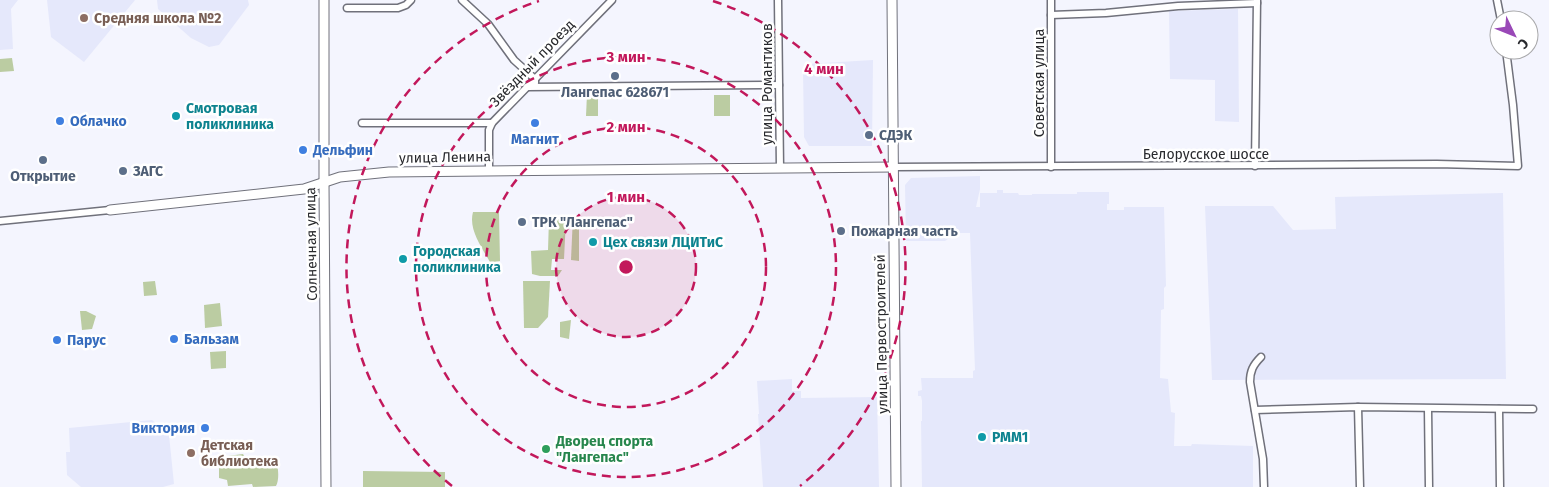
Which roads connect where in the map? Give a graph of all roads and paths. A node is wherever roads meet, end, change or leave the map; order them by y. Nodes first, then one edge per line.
1 (324, 0) edge
2 (411, 0) edge
3 (462, 0) edge
4 (612, 0) edge
5 (778, 0) edge
6 (892, 0) edge
7 (1051, 0) edge
8 (1257, 2) edge
9 (346, 8) dead end
10 (1051, 15) junction
11 (1507, 60) edge
12 (534, 79) junction
13 (779, 85) junction
14 (527, 87) junction
15 (536, 87) junction
16 (362, 123) dead end
17 (492, 123) junction
18 (1255, 166) junction
19 (894, 167) junction
20 (1051, 167) junction
21 (780, 168) junction
22 (489, 170) junction
23 (324, 182) junction
24 (110, 210) joint
25 (0, 221) edge
26 (1261, 357) dead end
27 (1358, 407) junction
28 (1428, 409) junction
29 (1499, 409) junction
30 (1533, 409) dead end
31 (1255, 410) junction
32 (326, 487) edge
33 (896, 487) edge
34 (1264, 487) edge
35 (1360, 487) edge
36 (1429, 487) edge
37 (1500, 487) edge

1 - 23 street, Солнечная улица
2 - 9 street
3 - 12 street
4 - 12 street, Звёздный проезд
5 - 13 street, улица Романтиков
6 - 19 street, улица Первостроителей
7 - 10 street, Советская улица
8 - 10 street
8 - 18 street
10 - 20 street, Советская улица
11 - 18 street, Белорусское шоссе
12 - 14 street, Звёздный проезд
12 - 15 street
13 - 15 street
13 - 21 street, улица Романтиков
14 - 15 street
14 - 17 street, Звёздный проезд
16 - 17 street, Звёздный проезд
17 - 22 street, Звёздный проезд
18 - 20 street, Белорусское шоссе
19 - 20 street, Белорусское шоссе
19 - 21 street, улица Ленина
19 - 33 street, улица Первостроителей
21 - 22 street, улица Ленина
22 - 23 street, улица Ленина
23 - 24 street, улица Ленина
23 - 32 street, Солнечная улица
24 - 25 street, улица Ленина
26 - 31 street
27 - 28 street
27 - 31 street
27 - 35 street
28 - 29 street
28 - 36 street
29 - 30 street
29 - 37 street
31 - 34 street

